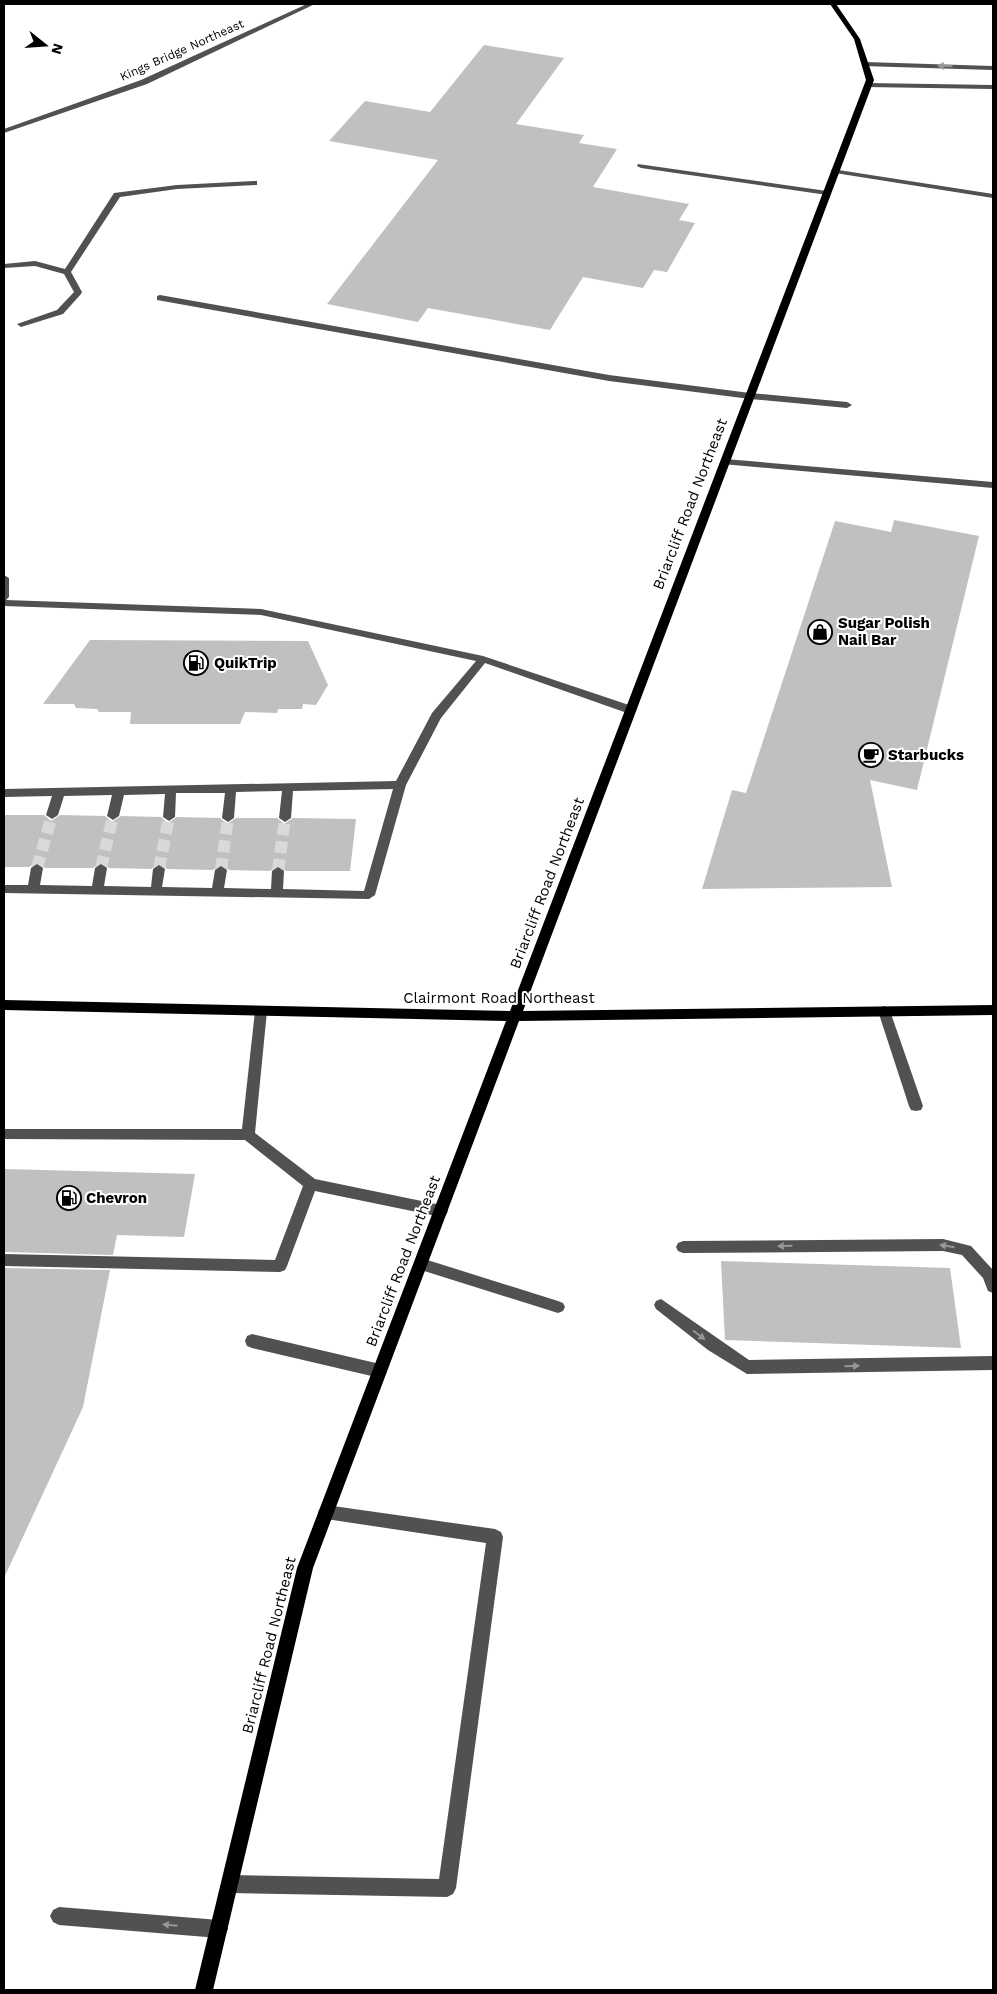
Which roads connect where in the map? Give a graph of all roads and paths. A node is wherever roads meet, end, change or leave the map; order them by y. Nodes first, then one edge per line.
1 (312, 4) edge
2 (833, 4) edge
3 (865, 64) junction
4 (993, 68) edge
5 (868, 85) junction
6 (993, 86) edge
7 (4, 131) edge
8 (640, 166) dead end
9 (835, 171) junction
10 (254, 184) dead end
11 (827, 193) junction
12 (993, 196) edge
13 (4, 266) edge
14 (67, 272) junction
15 (160, 298) dead end
16 (21, 324) dead end
17 (750, 396) junction
18 (847, 405) dead end
19 (725, 462) junction
20 (993, 485) edge
21 (4, 578) edge
22 (4, 597) edge
23 (4, 603) edge
24 (483, 659) junction
25 (631, 710) junction
26 (400, 785) junction
27 (231, 788) junction
28 (288, 788) junction
29 (119, 790) junction
30 (171, 790) junction
31 (59, 792) junction
32 (4, 794) edge
33 (52, 815) tunnel mouth
34 (113, 816) tunnel mouth
35 (169, 817) tunnel mouth
36 (228, 818) tunnel mouth
37 (285, 818) tunnel mouth
38 (37, 868) tunnel mouth
39 (101, 868) tunnel mouth
40 (159, 869) tunnel mouth
41 (221, 870) tunnel mouth
42 (278, 871) tunnel mouth
43 (4, 889) edge
44 (33, 889) junction
45 (97, 890) junction
46 (156, 891) junction
47 (217, 892) junction
48 (277, 894) junction
49 (4, 1006) edge
50 (993, 1010) edge
51 (261, 1011) junction
52 (884, 1011) junction
53 (515, 1016) junction
54 (916, 1106) dead end
55 (4, 1134) edge
56 (248, 1135) junction
57 (311, 1184) junction
58 (441, 1211) junction
59 (683, 1247) dead end
60 (4, 1260) edge
61 (421, 1264) junction
62 (993, 1287) edge
63 (661, 1306) dead end
64 (558, 1307) dead end
65 (252, 1341) dead end
66 (993, 1363) edge
67 (380, 1371) junction
68 (326, 1512) junction
69 (230, 1884) junction
70 (59, 1916) dead end
71 (219, 1929) junction
72 (204, 1990) edge

1 - 7 street, Kings Bridge Northeast
2 - 3 main road, Briarcliff Road Northeast
4 -> 3 street
3 - 5 main road, Briarcliff Road Northeast
5 - 6 street
5 - 9 main road, Briarcliff Road Northeast
8 - 11 street
9 - 11 main road, Briarcliff Road Northeast
9 - 12 street
10 - 14 street
11 - 17 main road, Briarcliff Road Northeast
13 - 14 street
14 - 16 street
15 - 17 street
17 - 18 street
17 - 19 main road, Briarcliff Road Northeast
19 - 20 street
19 - 25 main road, Briarcliff Road Northeast
21 - 22 street
23 - 24 street
24 - 25 street
24 - 26 street
25 - 53 main road, Briarcliff Road Northeast
26 - 28 street
26 - 48 street
27 - 28 street
27 - 30 street
27 - 36 street
28 - 37 street
29 - 30 street
29 - 31 street
29 - 34 street
30 - 35 street
31 - 32 street
31 - 33 street
38 - 44 street
39 - 45 street
40 - 46 street
41 - 47 street
42 - 48 street
43 - 44 street
44 - 45 street
45 - 46 street
46 - 47 street
47 - 48 street
49 - 51 main road, Clairmont Road Northeast
50 - 52 main road, Clairmont Road Northeast
51 - 53 main road, Clairmont Road Northeast
51 - 56 street
52 - 53 main road, Clairmont Road Northeast
52 - 54 street
53 - 58 main road, Briarcliff Road Northeast
55 - 56 street
56 - 57 street
57 - 58 street
57 - 60 street
58 - 61 main road, Briarcliff Road Northeast
62 -> 59 street
61 - 64 street
61 - 67 main road, Briarcliff Road Northeast
63 -> 66 street
65 - 67 street
67 - 68 main road, Briarcliff Road Northeast
68 - 69 main road, Briarcliff Road Northeast
68 - 69 street
69 - 71 main road, Briarcliff Road Northeast
71 -> 70 street
71 - 72 main road, Briarcliff Road Northeast

